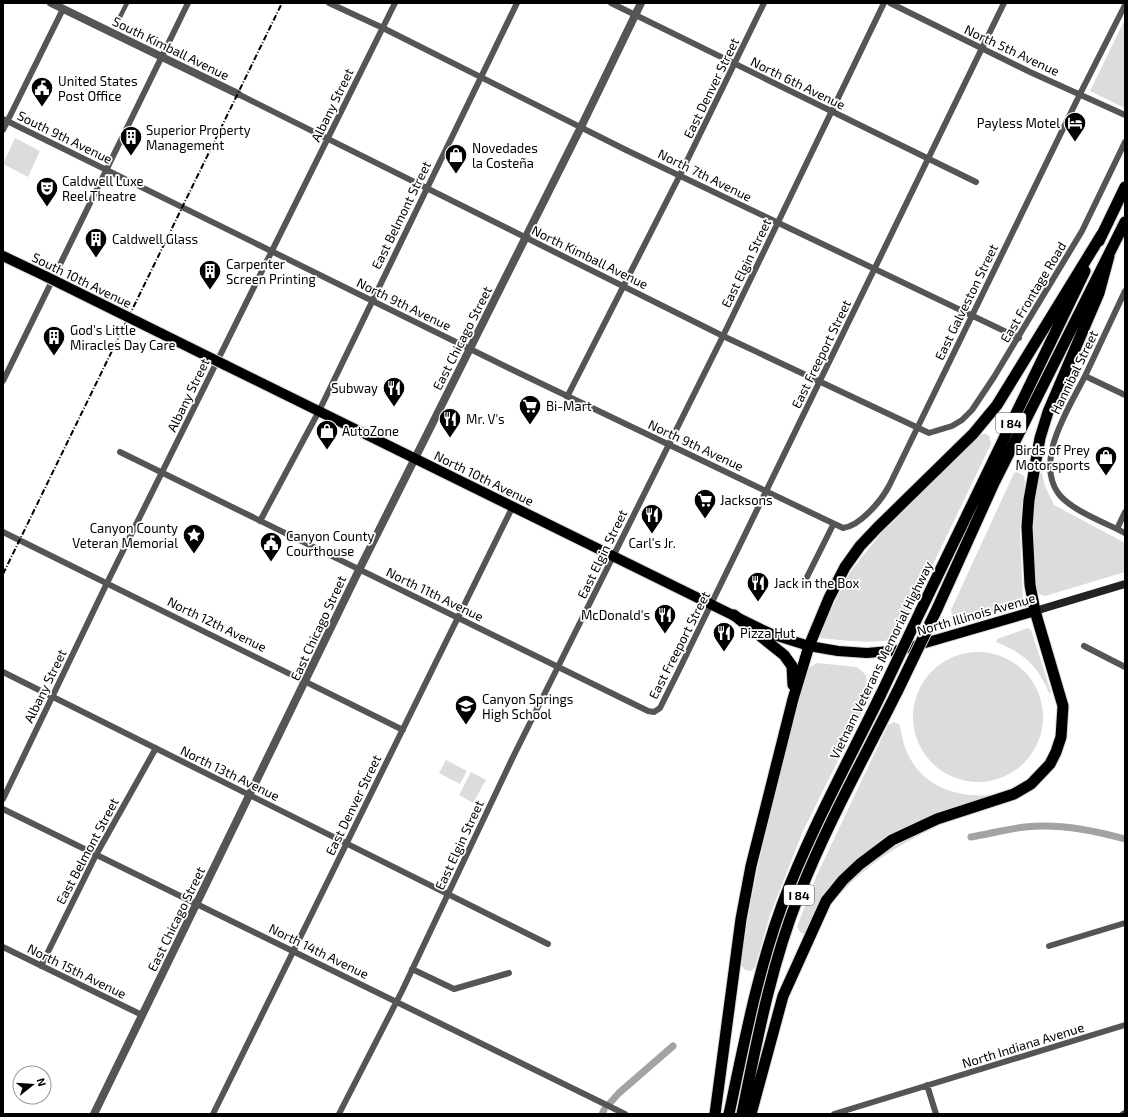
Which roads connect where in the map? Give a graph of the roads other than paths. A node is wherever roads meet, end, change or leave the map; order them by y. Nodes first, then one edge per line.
1 (51, 3) edge
2 (127, 3) edge
3 (188, 3) edge
4 (329, 3) edge
5 (395, 3) edge
6 (517, 3) edge
7 (611, 3) edge
8 (641, 3) edge
9 (764, 3) edge
10 (884, 3) edge
11 (890, 3) edge
12 (1004, 3) edge
13 (62, 6) edge
14 (1125, 6) edge
15 (635, 14) junction
16 (117, 23) dead end
17 (383, 28) junction
18 (982, 49) junction
19 (162, 57) junction
20 (736, 64) junction
21 (480, 77) junction
22 (238, 94) joint
23 (1080, 94) junction
24 (832, 111) junction
25 (1125, 115) edge
26 (5, 120) edge
27 (581, 127) junction
28 (3, 130) edge
29 (328, 139) junction
30 (1125, 142) edge
31 (929, 158) junction
32 (106, 169) junction
33 (680, 175) junction
34 (976, 182) dead end
35 (1125, 187) edge
36 (426, 188) junction
37 (182, 206) joint
38 (1125, 222) edge
39 (778, 223) junction
40 (1102, 234) junction
41 (526, 238) junction
42 (271, 251) junction
43 (3, 256) edge
44 (1109, 256) junction
45 (875, 269) junction
46 (49, 278) junction
47 (623, 286) junction
48 (1125, 291) edge
49 (372, 301) junction
50 (971, 316) junction
51 (150, 328) joint
52 (723, 336) junction
53 (1019, 338) junction
54 (471, 349) junction
55 (1085, 376) junction
56 (3, 381) edge
57 (820, 381) junction
58 (1125, 395) edge
59 (567, 397) junction
60 (319, 411) junction
61 (917, 428) junction
62 (936, 432) joint
63 (669, 445) junction
64 (120, 452) dead end
65 (415, 458) junction
66 (162, 473) junction
67 (766, 492) junction
68 (513, 506) junction
69 (1125, 512) edge
70 (260, 521) junction
71 (833, 525) junction
72 (1117, 529) junction
73 (3, 532) edge
74 (1125, 533) edge
75 (614, 556) junction
76 (359, 570) junction
77 (806, 580) dead end
78 (107, 583) junction
79 (1125, 584) edge
80 (712, 604) junction
81 (1035, 611) junction
82 (734, 615) junction
83 (459, 618) junction
84 (809, 646) junction
85 (1084, 646) dead end
86 (558, 667) junction
87 (1125, 667) edge
88 (3, 672) edge
89 (306, 681) junction
90 (52, 697) junction
91 (793, 699) junction
92 (654, 712) joint
93 (403, 730) junction
94 (156, 748) junction
95 (250, 795) junction
96 (3, 799) edge
97 (3, 809) edge
98 (347, 843) junction
99 (96, 855) junction
100 (448, 894) junction
101 (197, 904) junction
102 (1125, 923) edge
103 (548, 944) dead end
104 (1049, 946) dead end
105 (3, 947) edge
106 (293, 951) junction
107 (41, 966) junction
108 (412, 969) junction
109 (509, 973) dead end
110 (396, 1001) junction
111 (142, 1015) junction
112 (1125, 1025) edge
113 (927, 1085) junction
114 (94, 1114) edge
115 (213, 1114) edge
116 (339, 1114) edge
117 (625, 1114) edge
118 (716, 1114) edge
119 (729, 1114) edge
120 (742, 1114) edge
121 (751, 1114) edge
122 (834, 1114) edge
123 (936, 1114) edge

1 - 13 street, South Kimball Avenue
2 - 16 street
3 - 19 street
4 - 17 street, North 7th Avenue
5 - 17 street, Albany Street
6 - 21 street, East Belmont Street
7 - 15 street, North 6th Avenue
8 - 15 street, East Chicago Street
9 - 20 street, East Denver Street
10 - 24 street, East Elgin Street
11 - 18 street, North 5th Avenue
12 - 18 street, East Freeport Street
13 - 19 street, South Kimball Avenue
13 - 26 street
14 - 23 street, East Galveston Street
15 - 20 street, North 6th Avenue
15 - 27 street, East Chicago Street
17 - 21 street, North 7th Avenue
17 - 29 street, Albany Street
18 - 23 street, North 5th Avenue
18 - 31 street, East Freeport Street
19 - 22 street, South Kimball Avenue
19 - 32 street
20 - 24 street, North 6th Avenue
20 - 33 street, East Denver Street
21 - 27 street, North 7th Avenue
21 - 36 street, East Belmont Street
22 - 29 street, North Kimball Avenue
23 - 25 street, North 5th Avenue
23 - 50 street, East Galveston Street
24 - 31 street, North 6th Avenue
24 - 39 street, East Elgin Street
26 - 28 street
26 - 32 street, South 9th Avenue
27 - 33 street, North 7th Avenue
27 - 41 street, East Chicago Street
29 - 36 street, North Kimball Avenue
29 - 42 street, Albany Street
30 - 53 street, East Frontage Road
31 - 34 street, North 6th Avenue
31 - 45 street, East Freeport Street
32 - 37 street, South 9th Avenue
32 - 46 street
33 - 39 street, North 7th Avenue
33 - 47 street, East Denver Street
35 - 40 highway, I 84
36 - 41 street, North Kimball Avenue
36 - 49 street, East Belmont Street
37 - 42 street, North 9th Avenue
38 - 44 highway, I 84
39 - 45 street, North 7th Avenue
39 - 52 street, East Elgin Street
40 - 84 highway
40 - 119 highway, Vietnam Veterans Memorial Highway / I 84, bridge
41 - 47 street, North Kimball Avenue
41 - 54 street, East Chicago Street
42 - 49 street, North 9th Avenue
42 - 66 street, Albany Street
43 - 46 main road, South 10th Avenue
44 - 81 highway
44 - 120 highway, I 84, bridge
45 - 50 street, North 7th Avenue
45 - 57 street, East Freeport Street
46 - 51 main road, South 10th Avenue, bridge
46 - 56 street
47 - 52 street, North Kimball Avenue
47 - 59 street, East Denver Street
48 - 55 street, Hannibal Street
49 - 54 street, North 9th Avenue
49 - 60 street, East Belmont Street
50 - 53 street, North 7th Avenue
50 - 61 street, East Galveston Street
51 - 60 main road, North 10th Avenue, bridge
52 - 57 street, North Kimball Avenue
52 - 63 street, East Elgin Street
53 - 62 street, East Frontage Road
54 - 59 street, North 9th Avenue
54 - 65 street, East Chicago Street
55 - 58 street
55 - 72 street, Hannibal Street
57 - 61 street, North Kimball Avenue
57 - 67 street, East Freeport Street
59 - 63 street, North 9th Avenue
60 - 65 main road, North 10th Avenue
60 - 70 street, East Belmont Street
61 - 62 street, North Kimball Avenue
61 - 71 street, East Galveston Street
63 - 67 street, North 9th Avenue
63 - 75 street, East Elgin Street
64 - 66 street, North 11th Avenue
65 - 68 main road, North 10th Avenue
65 - 76 street, East Chicago Street
66 - 70 street, North 11th Avenue
66 - 78 street, Albany Street
67 - 71 street, North 9th Avenue
67 - 80 street, East Freeport Street
68 - 75 main road, North 10th Avenue
68 - 83 street, East Denver Street
69 - 72 street
70 - 76 street, North 11th Avenue
71 - 77 street
72 - 74 street
73 - 78 street, North 12th Avenue
75 - 80 main road, North 10th Avenue
75 - 86 street, East Elgin Street
76 - 83 street, North 11th Avenue
76 - 89 street, East Chicago Street
78 - 89 street, North 12th Avenue
78 - 90 street, Albany Street
79 - 81 main road, North Illinois Avenue
80 - 82 main road, North 10th Avenue
80 - 92 street, East Freeport Street
81 - 84 main road, North Illinois Avenue
81 - 121 highway
82 - 84 main road, North 10th Avenue
82 - 91 highway
83 - 86 street, North 11th Avenue
83 - 93 street, East Denver Street
84 - 91 highway
85 - 87 street
86 - 92 street, North 11th Avenue
86 - 100 street, East Elgin Street
88 - 90 street, North 13th Avenue
89 - 93 street, North 12th Avenue
89 - 95 street, East Chicago Street
90 - 94 street, North 13th Avenue
90 - 96 street, Albany Street
91 - 118 highway
93 - 98 street, East Denver Street
94 - 95 street, North 13th Avenue
94 - 99 street, East Belmont Street
95 - 98 street, North 13th Avenue
95 - 101 street, East Chicago Street
97 - 99 street, North 14th Avenue
98 - 100 street, North 13th Avenue
98 - 106 street, East Denver Street
99 - 101 street, North 14th Avenue
99 - 107 street, East Belmont Street
100 - 103 street, North 13th Avenue
100 - 108 street, East Elgin Street
101 - 106 street, North 14th Avenue
101 - 111 street, East Chicago Street
102 - 104 street
105 - 107 street, North 15th Avenue
106 - 110 street, North 14th Avenue
106 - 115 street, East Denver Street
107 - 111 street, North 15th Avenue
108 - 109 street
108 - 110 street, East Elgin Street
110 - 116 street, East Elgin Street
110 - 117 street, North 14th Avenue
111 - 114 street, East Chicago Street
112 - 113 street, North Indiana Avenue
113 - 122 street, North Indiana Avenue
113 - 123 street

